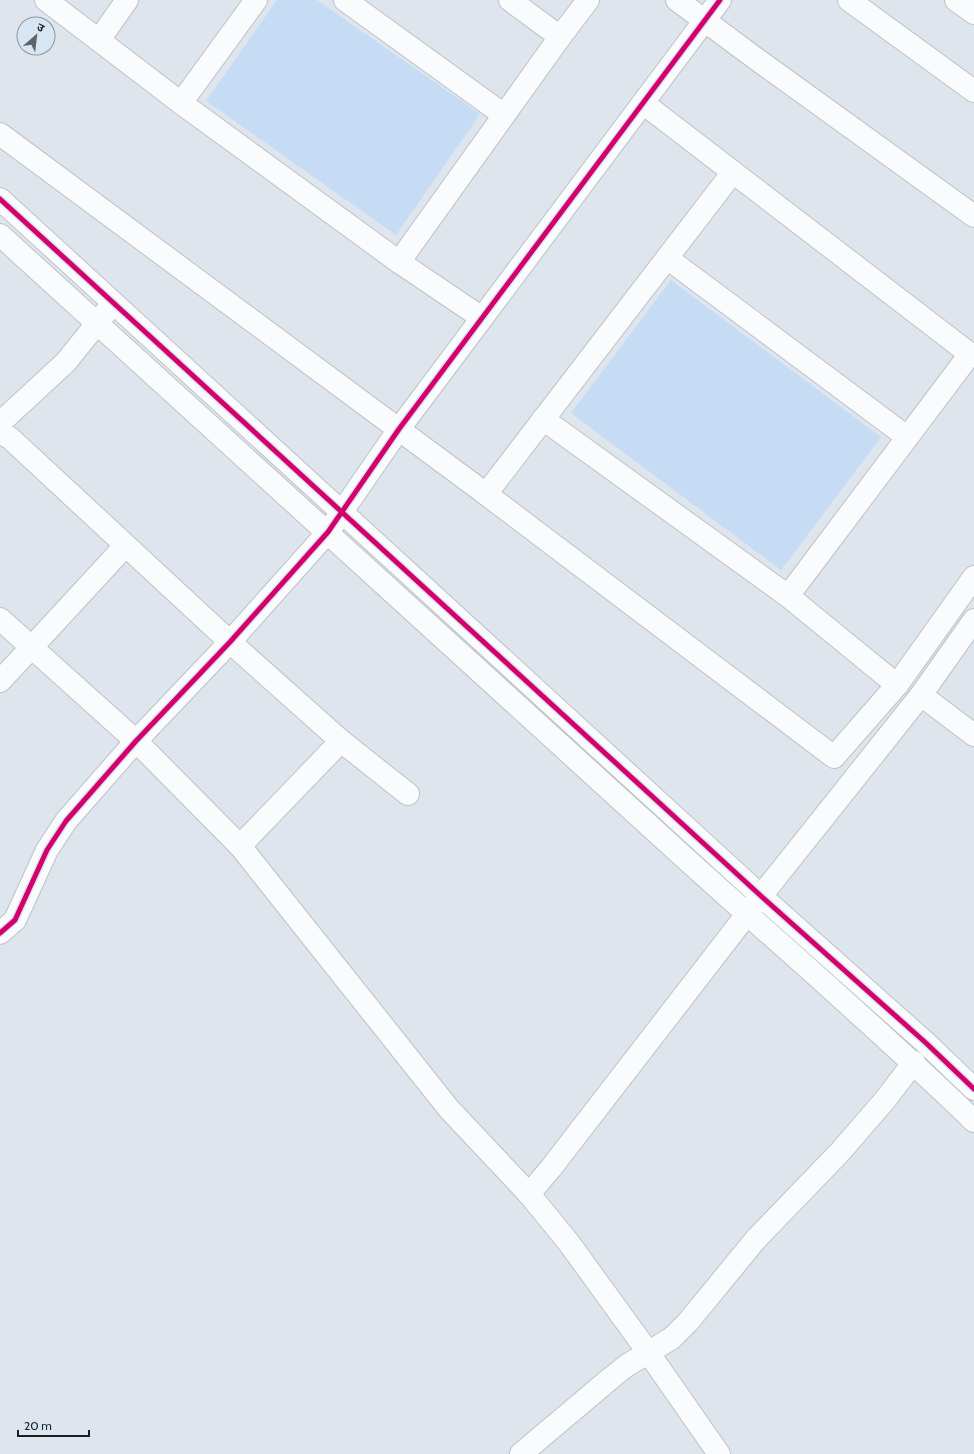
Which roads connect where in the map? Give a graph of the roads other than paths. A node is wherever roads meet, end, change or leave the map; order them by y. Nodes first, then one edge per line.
1 (46, 0) edge
2 (127, 0) edge
3 (256, 0) edge
4 (345, 0) edge
5 (510, 0) edge
6 (588, 0) edge
7 (677, 0) edge
8 (720, 0) edge
9 (849, 0) edge
10 (956, 0) edge
11 (974, 13) edge
12 (704, 20) junction
13 (560, 37) junction
14 (99, 40) junction
15 (974, 91) edge
16 (181, 103) junction
17 (643, 103) junction
18 (504, 115) junction
19 (0, 134) edge
20 (733, 172) junction
21 (0, 199) edge
22 (974, 216) edge
23 (0, 235) edge
24 (667, 258) junction
25 (399, 262) junction
26 (113, 302) junction
27 (482, 318) junction
28 (98, 324) junction
29 (972, 351) edge
30 (543, 419) junction
31 (0, 423) edge
32 (399, 429) junction
33 (0, 433) edge
34 (908, 437) junction
35 (486, 494) junction
36 (341, 512) junction
37 (328, 532) junction
38 (125, 546) junction
39 (974, 578) edge
40 (788, 596) junction
41 (0, 619) edge
42 (974, 620) edge
43 (230, 642) junction
44 (32, 648) junction
45 (0, 681) edge
46 (897, 685) junction
47 (921, 695) junction
48 (974, 735) edge
49 (136, 741) junction
50 (341, 741) junction
51 (408, 794) dead end
52 (240, 846) junction
53 (761, 896) junction
54 (747, 915) junction
55 (0, 933) edge
56 (914, 1062) junction
57 (974, 1089) edge
58 (974, 1121) edge
59 (529, 1194) junction
60 (648, 1352) junction
61 (714, 1452) edge
62 (521, 1454) edge

1 - 14 street
2 - 14 street
3 - 16 street
4 - 18 street
5 - 13 street
6 - 13 street
7 - 12 street
8 - 12 street
9 - 15 street
10 - 11 street
12 - 17 street
12 - 22 street
13 - 18 street
14 - 16 street
16 - 25 street
17 - 20 street
17 - 27 street
18 - 25 street
19 - 32 street
20 - 24 street
20 - 29 street
21 - 26 street
23 - 28 street
24 - 30 street
24 - 34 street
25 - 27 street
26 - 28 street
26 - 36 street
27 - 32 street
28 - 31 street
28 - 37 street
29 - 34 street
30 - 35 street
30 - 40 street
32 - 35 street
32 - 36 street
33 - 38 street
34 - 40 street
35 - 46 street
36 - 37 street
36 - 53 street
37 - 43 street
37 - 54 street
38 - 43 street
38 - 44 street
39 - 46 street
40 - 46 street
41 - 44 street
42 - 47 street
43 - 49 street
43 - 50 street
44 - 45 street
44 - 49 street
47 - 48 street
47 - 53 street
49 - 52 street
49 - 55 street
50 - 51 street
50 - 52 street
52 - 59 street
53 - 54 street
53 - 57 street
54 - 56 street
54 - 59 street
56 - 58 street
56 - 60 street
59 - 60 street
60 - 61 street
60 - 62 street

